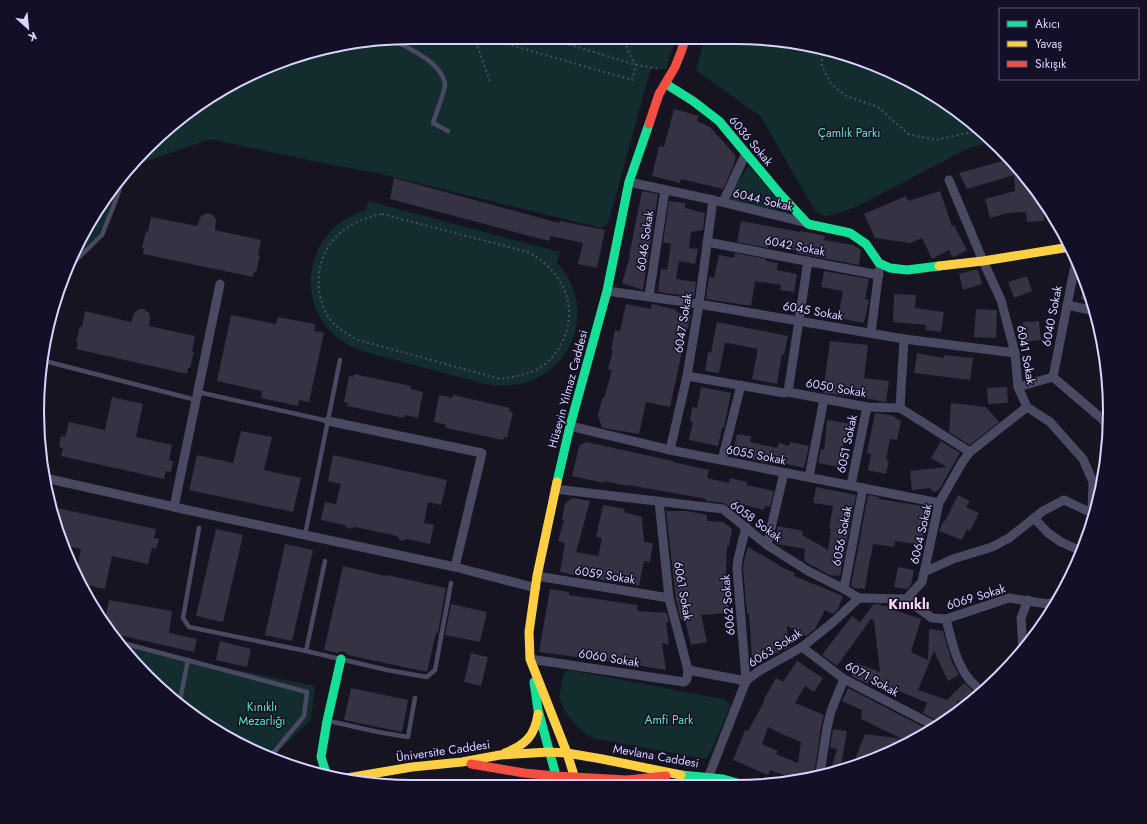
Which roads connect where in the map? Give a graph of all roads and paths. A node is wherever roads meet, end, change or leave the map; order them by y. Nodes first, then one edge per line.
1 (402, 44) edge
2 (477, 44) edge
3 (507, 44) edge
4 (568, 44) edge
5 (626, 44) edge
6 (684, 44) edge
7 (822, 55) edge
8 (636, 65) junction
9 (670, 74) junction
10 (491, 84) dead end
11 (666, 84) junction
12 (448, 131) dead end
13 (975, 132) edge
14 (746, 153) junction
15 (950, 180) dead end
16 (629, 182) junction
17 (120, 189) edge
18 (665, 190) junction
19 (713, 200) junction
20 (723, 202) junction
21 (808, 224) junction
22 (707, 242) junction
23 (1064, 248) edge
24 (528, 252) joint
25 (78, 259) edge
26 (808, 261) junction
27 (983, 261) junction
28 (879, 263) junction
29 (1074, 269) edge
30 (879, 275) junction
31 (220, 284) dead end
32 (607, 291) junction
33 (649, 296) junction
34 (699, 304) junction
35 (1067, 304) junction
36 (1088, 309) edge
37 (800, 321) junction
38 (871, 333) junction
39 (904, 338) junction
40 (1015, 353) junction
41 (340, 360) dead end
42 (47, 363) edge
43 (687, 376) junction
44 (1053, 377) junction
45 (741, 385) junction
46 (1018, 387) junction
47 (788, 392) junction
48 (197, 396) junction
49 (824, 399) junction
50 (867, 406) junction
51 (1027, 407) junction
52 (900, 408) junction
53 (1103, 420) edge
54 (328, 421) junction
55 (570, 426) junction
56 (670, 450) junction
57 (970, 452) junction
58 (722, 460) junction
59 (784, 473) junction
60 (809, 477) junction
61 (50, 479) edge
62 (851, 485) junction
63 (863, 488) junction
64 (555, 489) junction
65 (1093, 496) edge
66 (658, 501) junction
67 (939, 503) junction
68 (174, 507) junction
69 (1089, 512) edge
70 (1034, 518) junction
71 (199, 528) dead end
72 (746, 528) junction
73 (305, 535) junction
74 (767, 545) junction
75 (1077, 548) edge
76 (325, 561) dead end
77 (455, 567) junction
78 (924, 572) junction
79 (537, 576) junction
80 (451, 583) dead end
81 (536, 588) junction
82 (844, 589) junction
83 (670, 598) junction
84 (859, 598) junction
85 (906, 599) junction
86 (1028, 600) junction
87 (1049, 604) edge
88 (946, 619) junction
89 (1022, 642) edge
90 (126, 644) edge
91 (802, 647) junction
92 (306, 651) junction
93 (341, 659) junction
94 (530, 659) junction
95 (188, 660) junction
96 (688, 670) junction
97 (844, 679) junction
98 (746, 681) junction
99 (978, 689) edge
100 (180, 698) edge
101 (415, 698) dead end
102 (538, 710) junction
103 (327, 721) junction
104 (930, 724) edge
105 (549, 752) junction
106 (273, 753) edge
107 (567, 753) junction
108 (500, 755) junction
109 (462, 762) junction
110 (325, 769) edge
111 (821, 769) edge
112 (524, 773) junction
113 (674, 774) junction
114 (356, 776) edge
115 (538, 780) edge
116 (553, 780) edge
117 (557, 780) edge
118 (576, 780) edge
119 (627, 780) edge
120 (701, 780) edge
121 (706, 780) edge

1 - 12 lane
2 - 10 path
3 - 8 path
4 - 8 path
5 - 8 path
6 - 9 street, Hüseyin Yılmaz Caddesi
7 - 13 path
8 - 9 path
9 - 11 street, Hüseyin Yılmaz Caddesi
11 - 14 street, 6036 Sokak
11 - 16 street, Hüseyin Yılmaz Caddesi
14 - 20 street
14 - 21 street, 6036 Sokak
15 - 27 street, 6041 Sokak
16 - 18 street, 6044 Sokak
16 - 32 street, Hüseyin Yılmaz Caddesi
17 - 25 lane
18 - 19 street, 6044 Sokak
18 - 33 street, 6046 Sokak
19 - 20 street, 6044 Sokak
19 - 22 street, 6047 Sokak
20 - 21 street, 6044 Sokak
21 - 28 street, 6044 Sokak
22 - 26 street, 6042 Sokak
22 - 34 street, 6047 Sokak
23 - 27 street
24 - 24 path
26 - 30 street, 6042 Sokak
26 - 37 street
27 - 28 street
27 - 40 street, 6041 Sokak
28 - 30 street
29 - 35 street, 6040 Sokak
30 - 38 street
31 - 48 street
32 - 33 street, 6045 Sokak
32 - 55 street, Hüseyin Yılmaz Caddesi
33 - 34 street, 6045 Sokak
34 - 37 street, 6045 Sokak
34 - 43 street, 6047 Sokak
35 - 36 street
35 - 44 street, 6040 Sokak
37 - 38 street, 6045 Sokak
37 - 47 street
38 - 39 street, 6045 Sokak
39 - 40 street, 6045 Sokak
39 - 52 street
40 - 46 street, 6041 Sokak
41 - 54 lane
42 - 48 lane
43 - 45 street, 6050 Sokak
43 - 56 street, 6047 Sokak
44 - 46 street
44 - 53 street
45 - 47 street, 6050 Sokak
45 - 58 street
46 - 51 street, 6041 Sokak
47 - 49 street, 6050 Sokak
48 - 54 lane
48 - 68 street
49 - 50 street, 6050 Sokak
49 - 60 street
50 - 52 street, 6050 Sokak
50 - 62 street, 6051 Sokak
51 - 57 street, 6064 Sokak
51 - 65 street
52 - 57 street, 6050 Sokak
54 - 73 lane
54 - 77 street
55 - 56 street, 6055 Sokak
55 - 64 street, Hüseyin Yılmaz Caddesi
56 - 58 street, 6055 Sokak
57 - 67 street, 6064 Sokak
58 - 59 street, 6055 Sokak
59 - 60 street, 6055 Sokak
59 - 74 street
60 - 62 street, 6055 Sokak
61 - 68 street
62 - 63 street, 6055 Sokak
63 - 67 street, 6055 Sokak
63 - 82 street, 6056 Sokak
64 - 66 street, 6058 Sokak
64 - 79 street, Hüseyin Yılmaz Caddesi
66 - 72 street, 6058 Sokak
66 - 83 street, 6061 Sokak
67 - 78 street, 6064 Sokak
68 - 73 street
69 - 70 street
70 - 75 street
70 - 78 street
71 - 92 lane
72 - 74 street, 6058 Sokak
72 - 98 street, 6062 Sokak
73 - 77 street
74 - 82 street, 6058 Sokak
76 - 92 lane
77 - 81 street
78 - 85 street, 6064 Sokak
79 - 81 street, Hüseyin Yılmaz Caddesi
79 - 83 street, 6059 Sokak
80 - 93 lane
81 - 94 street, Hüseyin Yılmaz Caddesi
82 - 84 street, 6058 Sokak
83 - 96 street, 6061 Sokak
84 - 85 street
84 - 91 street, 6063 Sokak
85 - 88 street, 6069 Sokak
86 - 87 street, 6069 Sokak
86 - 88 street, 6069 Sokak
86 - 89 street
88 - 99 street
90 - 95 lane
91 - 97 street, 6071 Sokak
91 - 98 street, 6063 Sokak
92 - 93 lane
93 - 103 street
94 - 96 street, 6060 Sokak
94 - 102 street
94 - 107 street, Hüseyin Yılmaz Caddesi
95 - 100 lane
95 - 106 lane
96 - 98 street
97 - 104 street, 6071 Sokak
97 - 111 street
98 - 121 street, 6063 Sokak
101 - 103 lane
102 - 105 street
102 - 108 street
103 - 110 street
105 - 107 street, Üniversite Caddesi
105 - 108 street, Üniversite Caddesi
105 - 117 street
107 - 113 street, Mevlana Caddesi
107 - 118 street, Hüseyin Yılmaz Caddesi
108 - 109 street, Üniversite Caddesi
109 - 112 street
109 - 114 street, Üniversite Caddesi
112 - 115 street
112 - 116 street
113 - 119 street
113 - 120 street, Mevlana Caddesi

